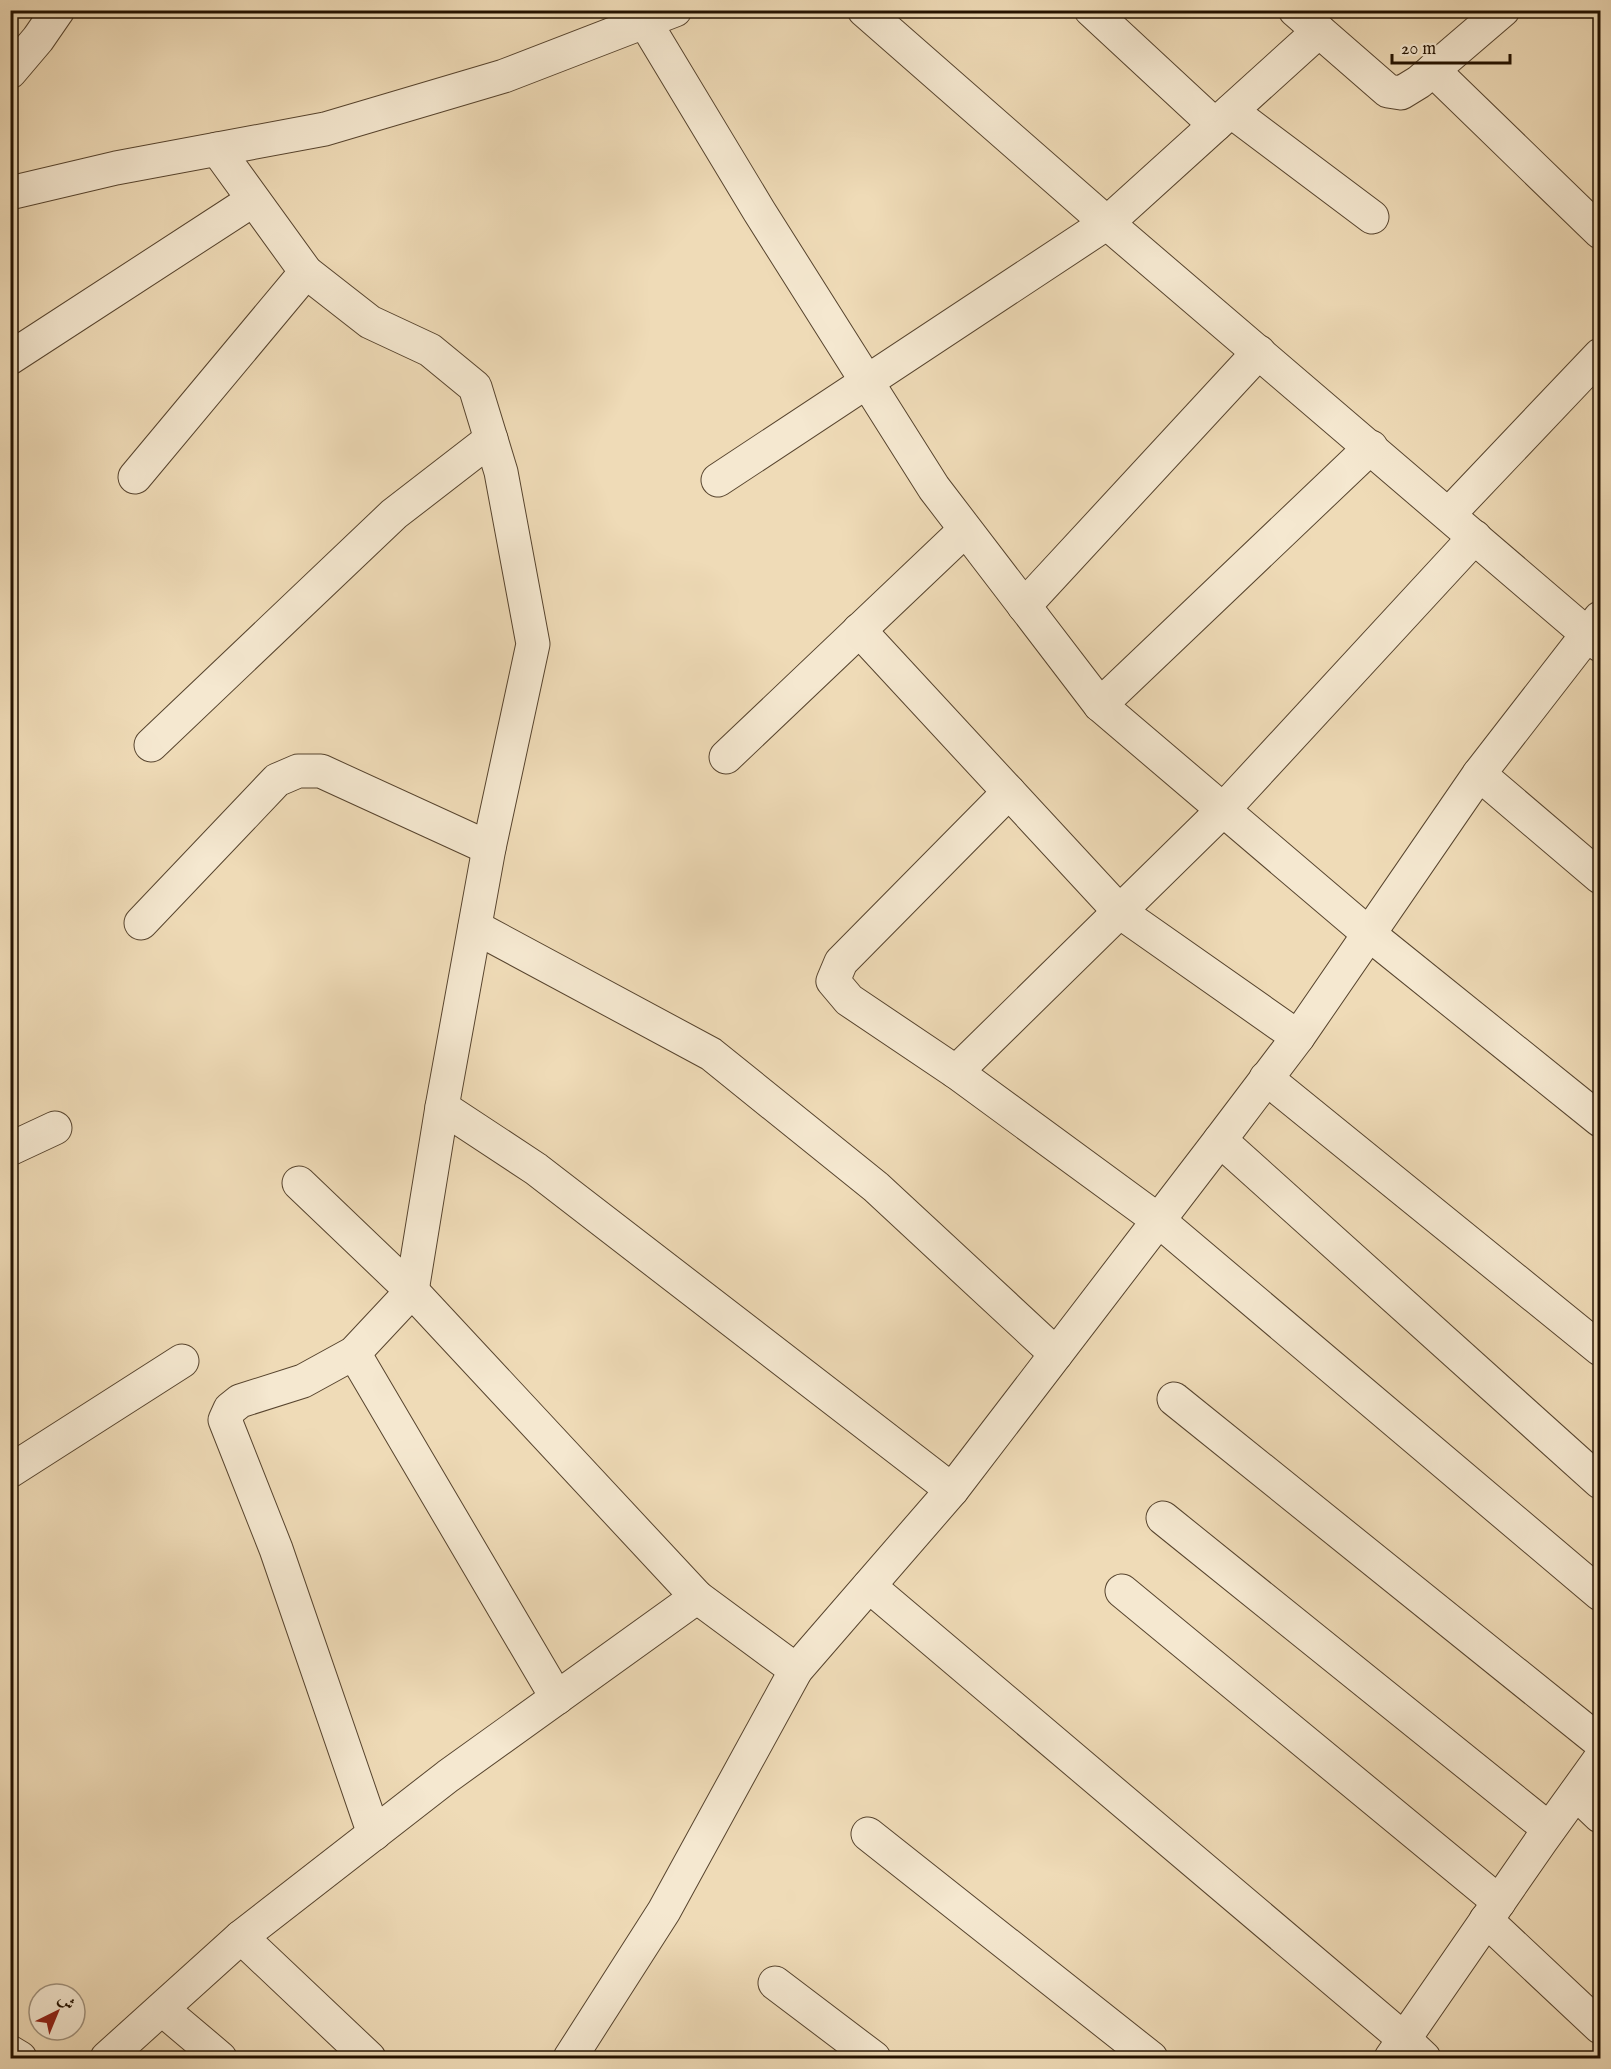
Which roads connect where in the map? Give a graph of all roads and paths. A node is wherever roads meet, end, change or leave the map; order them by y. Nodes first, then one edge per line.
1 (58, 10) edge
2 (864, 10) edge
3 (1091, 10) edge
4 (1503, 10) edge
5 (660, 16) edge
6 (1307, 21) edge
7 (1433, 70) junction
8 (10, 72) edge
9 (1223, 118) junction
10 (217, 149) junction
11 (10, 193) edge
12 (253, 200) junction
13 (1372, 218) dead end
14 (1107, 223) junction
15 (1600, 232) edge
16 (306, 272) junction
17 (1259, 352) junction
18 (1600, 355) edge
19 (10, 358) edge
20 (867, 381) junction
21 (491, 439) junction
22 (1371, 447) junction
23 (135, 477) dead end
24 (718, 480) dead end
25 (1449, 514) junction
26 (966, 530) junction
27 (1474, 537) junction
28 (1023, 606) junction
29 (859, 630) junction
30 (1596, 633) edge
31 (1100, 705) junction
32 (151, 745) dead end
33 (726, 757) dead end
34 (1479, 774) junction
35 (1009, 792) junction
36 (1222, 811) junction
37 (489, 848) junction
38 (1600, 877) edge
39 (1120, 912) junction
40 (141, 923) dead end
41 (475, 927) junction
42 (1369, 934) junction
43 (1298, 1037) junction
44 (956, 1072) junction
45 (1266, 1078) junction
46 (442, 1107) junction
47 (1600, 1120) edge
48 (55, 1128) dead end
49 (1220, 1140) junction
50 (10, 1149) edge
51 (299, 1183) dead end
52 (1158, 1220) junction
53 (412, 1291) junction
54 (1600, 1349) edge
55 (354, 1353) junction
56 (1056, 1354) junction
57 (182, 1361) dead end
58 (1174, 1399) dead end
59 (10, 1471) edge
60 (1600, 1482) edge
61 (952, 1490) junction
62 (1163, 1518) dead end
63 (869, 1586) junction
64 (1122, 1591) dead end
65 (1600, 1594) edge
66 (697, 1597) junction
67 (796, 1670) junction
68 (557, 1698) junction
69 (1600, 1742) edge
70 (1600, 1759) edge
71 (1576, 1793) junction
72 (1600, 1816) edge
73 (1550, 1829) junction
74 (374, 1833) junction
75 (868, 1834) dead end
76 (1493, 1911) junction
77 (241, 1937) junction
78 (775, 1983) dead end
79 (162, 2009) junction
80 (1600, 2027) edge
81 (10, 2052) edge
82 (1406, 2052) edge
83 (20, 2058) edge
84 (107, 2058) edge
85 (220, 2058) edge
86 (369, 2058) edge
87 (570, 2058) edge
88 (874, 2058) edge
89 (1151, 2058) edge

1 - 8 street
2 - 14 street
3 - 9 street
4 - 7 street
5 - 10 street
5 - 20 street
6 - 7 street
6 - 9 street
7 - 15 street
9 - 13 street
9 - 14 street
10 - 11 street
10 - 12 street
12 - 16 street
12 - 19 street
14 - 17 street
14 - 20 street
16 - 21 street
16 - 23 street
17 - 22 street
17 - 28 street
18 - 25 street
20 - 24 street
20 - 26 street
21 - 32 street
21 - 37 street
22 - 25 street
22 - 31 street
25 - 27 street
26 - 28 street
26 - 29 street
27 - 30 street
27 - 36 street
28 - 31 street
29 - 33 street
29 - 35 street
30 - 34 street
31 - 36 street
34 - 38 street
34 - 42 street
35 - 39 street
35 - 44 street
36 - 39 street
36 - 42 street
37 - 40 street
37 - 41 street
39 - 43 street
39 - 44 street
41 - 46 street
41 - 56 street
42 - 43 street
42 - 47 street
43 - 45 street
44 - 52 street
45 - 49 street
45 - 54 street
46 - 53 street
46 - 61 street
48 - 50 street
49 - 52 street
49 - 60 street
51 - 53 street
52 - 56 street
52 - 65 street
53 - 55 street
53 - 66 street
55 - 68 street
55 - 74 street
56 - 61 street
57 - 59 street
58 - 69 street
61 - 63 street
62 - 73 street
63 - 67 street
63 - 82 street
64 - 76 street
66 - 67 street
66 - 68 street
67 - 87 street
68 - 74 street
70 - 71 street
71 - 72 street
71 - 73 street
73 - 76 street
74 - 77 street
75 - 89 street
76 - 80 street
76 - 82 street
77 - 79 street
77 - 86 street
78 - 88 street
79 - 84 street
79 - 85 street
81 - 83 street

